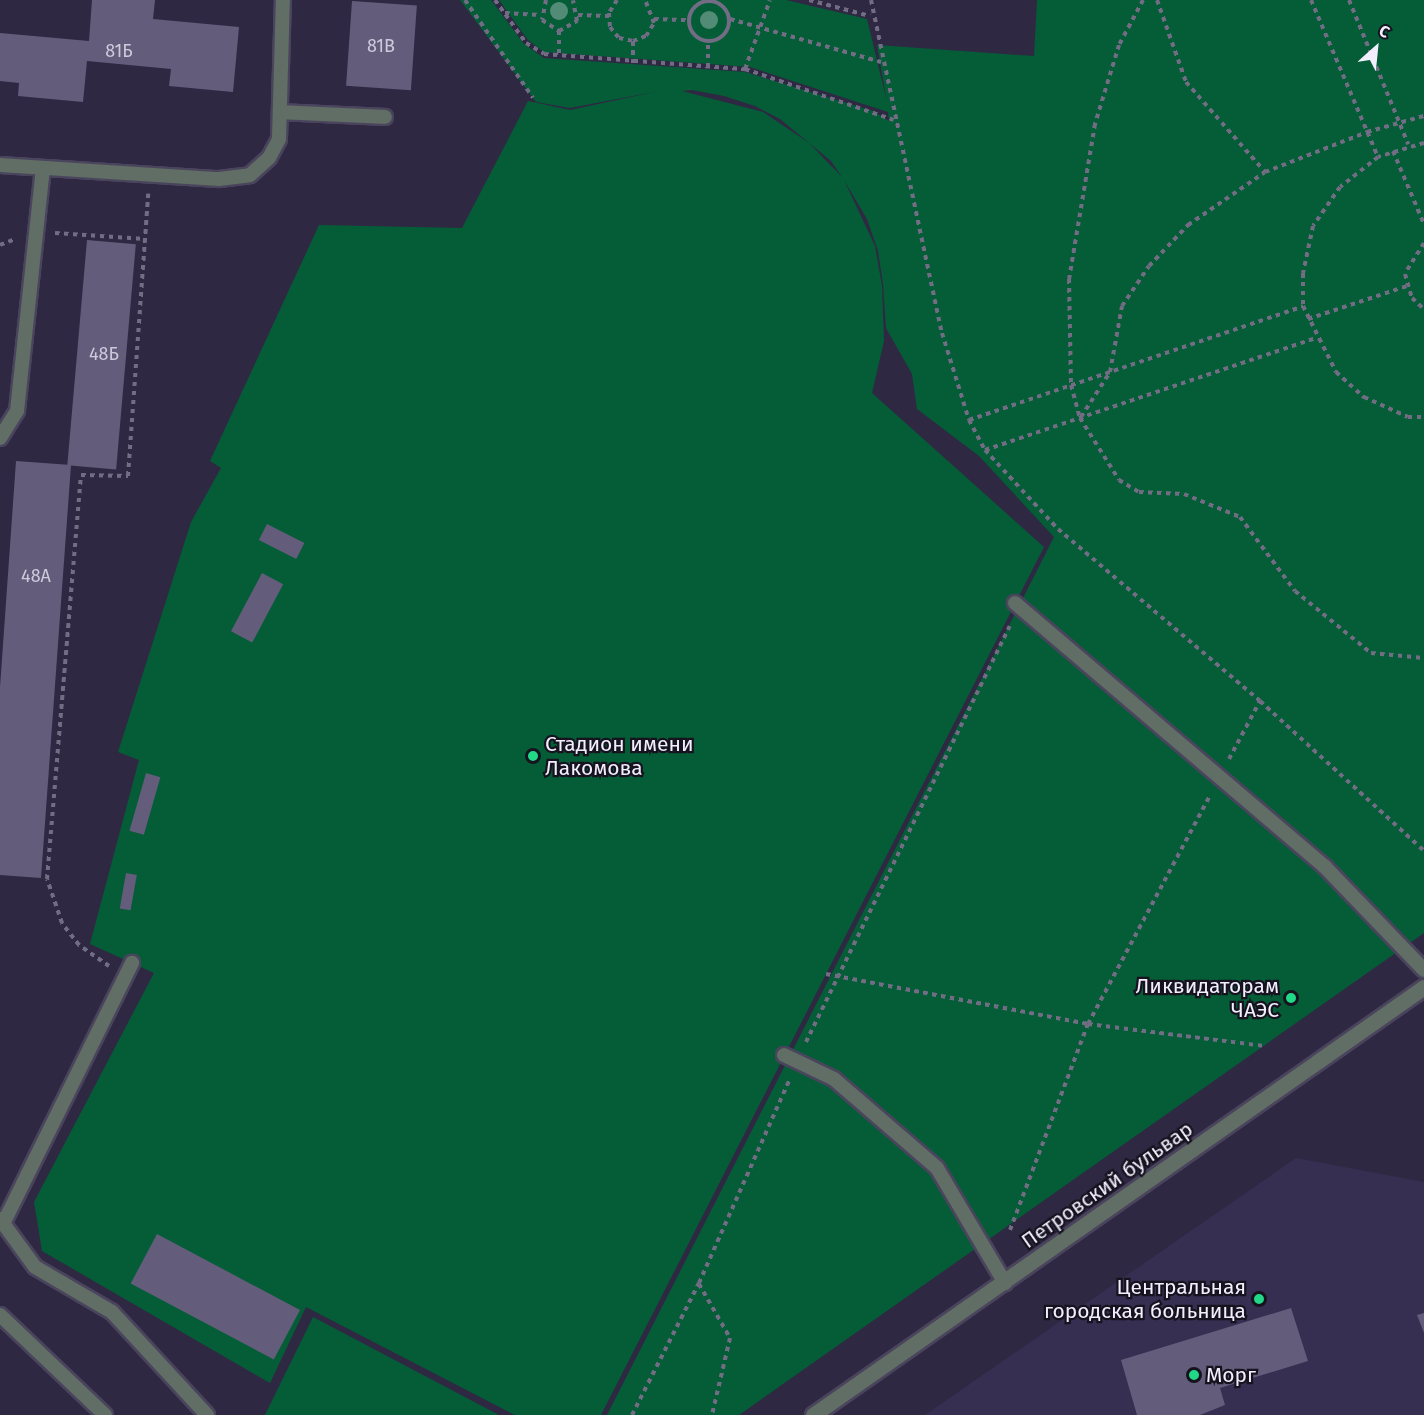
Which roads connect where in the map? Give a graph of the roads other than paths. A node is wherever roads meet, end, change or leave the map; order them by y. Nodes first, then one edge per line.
1 (283, 0) edge
2 (280, 112) junction
3 (385, 117) dead end
4 (0, 165) edge
5 (43, 168) junction
6 (0, 438) edge
7 (1017, 605) road end
8 (129, 969) road end
9 (1424, 970) edge
10 (1424, 987) edge
11 (784, 1055) dead end
12 (3, 1219) edge
13 (1005, 1283) junction
14 (0, 1315) edge
15 (105, 1415) edge
16 (207, 1415) edge
17 (813, 1415) edge

1 - 2 lane
2 - 3 lane
2 - 5 lane
4 - 5 lane
5 - 6 lane
7 - 9 lane
8 - 12 lane
10 - 13 street, Петровский бульвар
11 - 13 lane
12 - 16 lane
13 - 17 street, Петровский бульвар
14 - 15 lane

